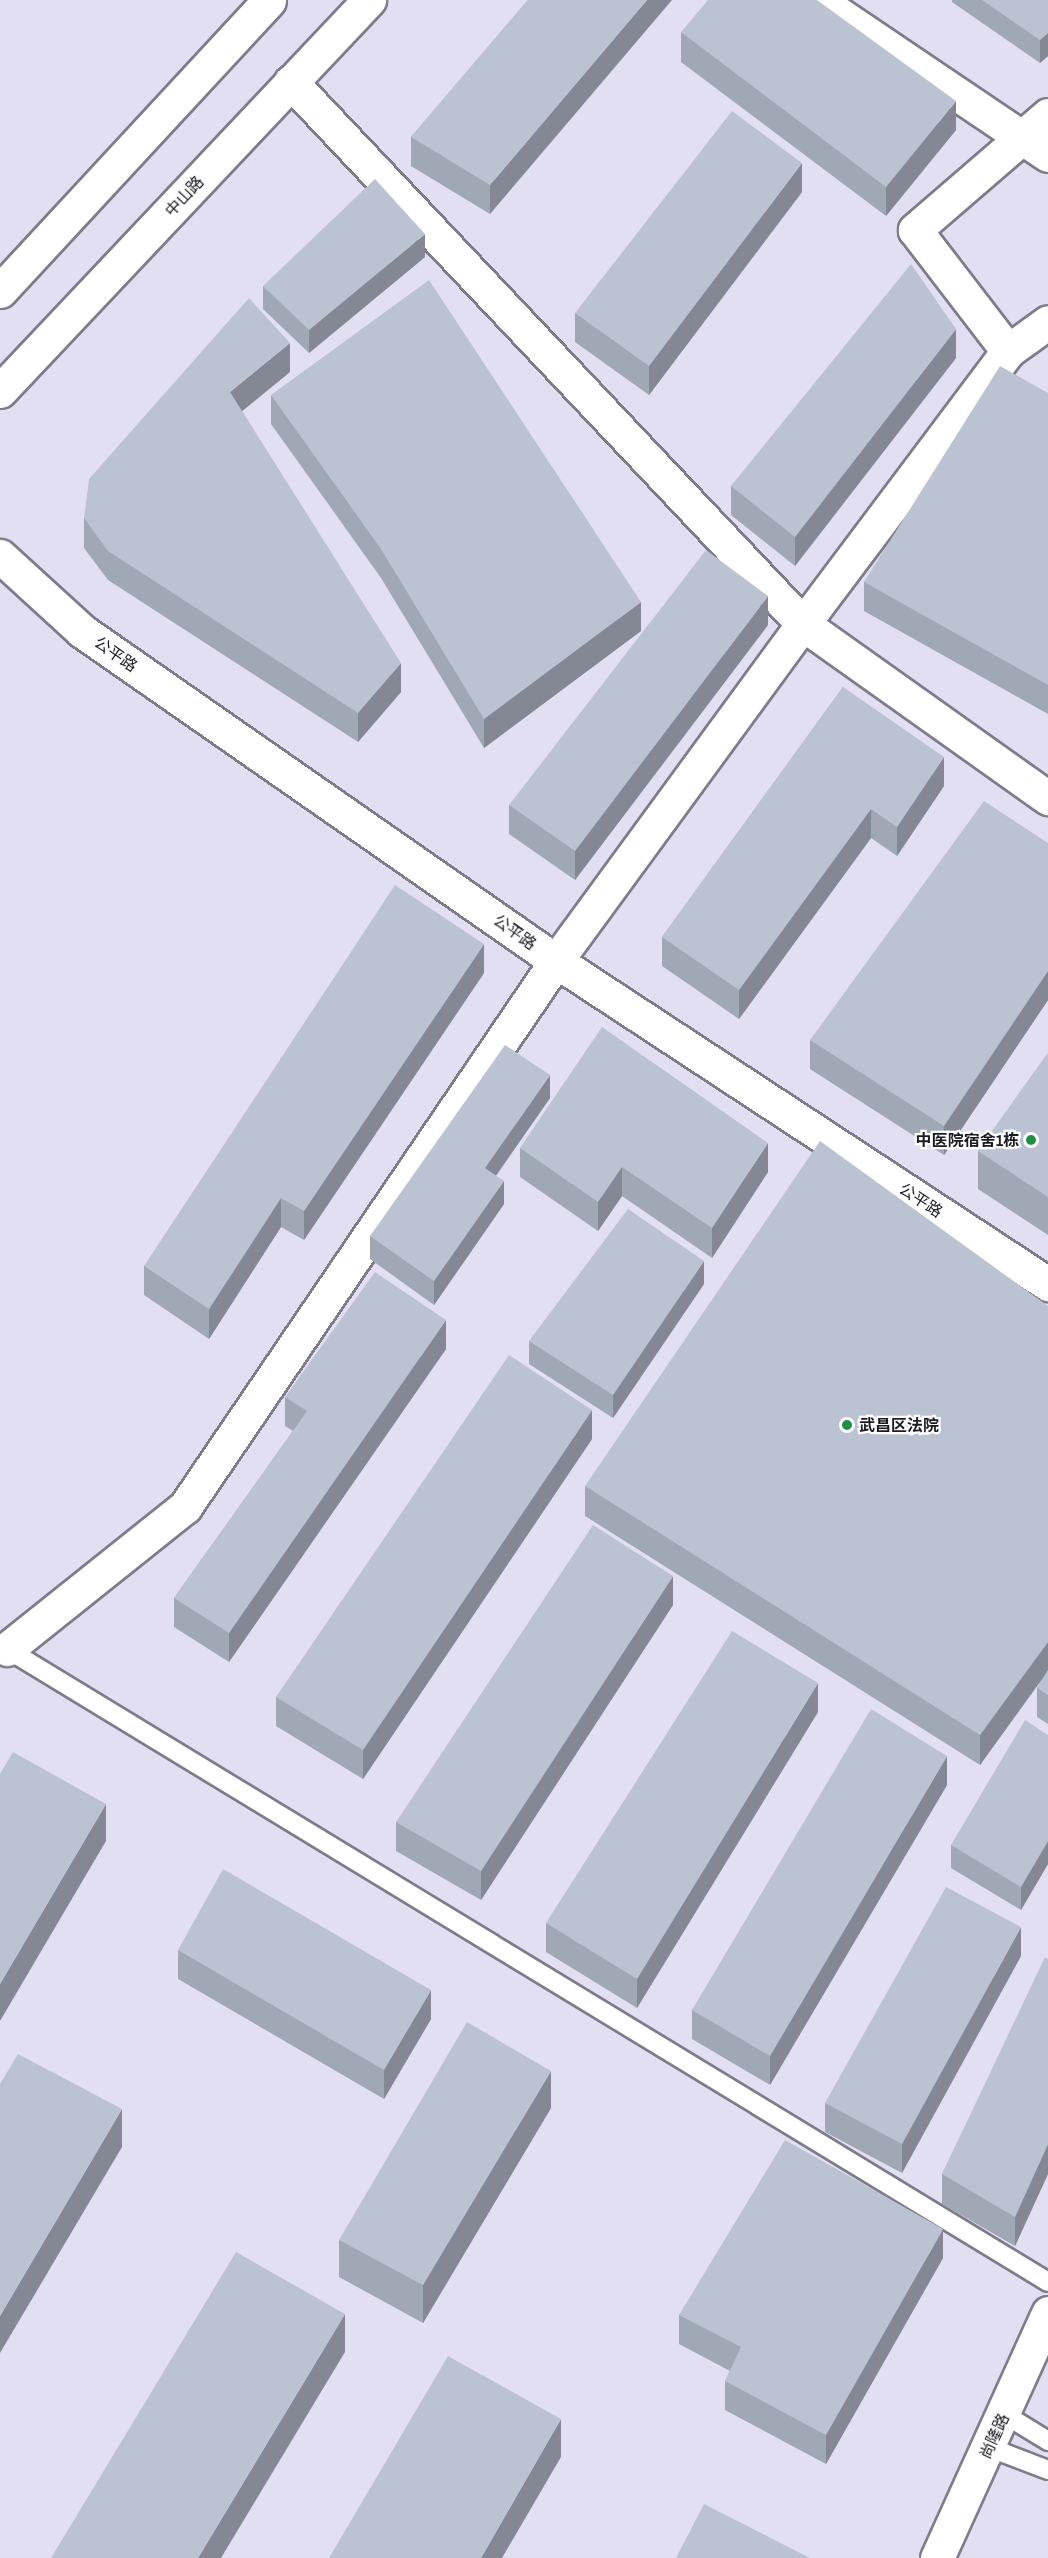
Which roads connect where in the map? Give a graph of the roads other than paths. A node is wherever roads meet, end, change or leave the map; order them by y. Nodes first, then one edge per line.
1 (269, 0) edge
2 (369, 0) edge
3 (818, 0) edge
4 (291, 82) junction
5 (1048, 115) edge
6 (1035, 146) edge
7 (0, 291) edge
8 (1048, 322) edge
9 (1008, 351) junction
10 (0, 391) edge
11 (0, 556) edge
12 (803, 624) junction
13 (1048, 798) edge
14 (556, 961) junction
15 (1048, 1284) edge
16 (3, 1652) edge
17 (1048, 2282) edge
18 (1048, 2313) edge
19 (1004, 2414) junction
20 (1048, 2441) edge
21 (988, 2447) junction
22 (1048, 2470) edge
23 (937, 2558) edge

1 - 7 street
2 - 4 street, 中山路
3 - 6 street
4 - 10 street, 中山路
4 - 12 street
5 - 6 street
6 - 9 street
8 - 9 street
9 - 12 street
11 - 14 street, 公平路
12 - 13 street
12 - 14 street
14 - 15 street, 公平路
14 - 16 street
16 - 17 lane
18 - 19 street, 尚隆路
19 - 20 lane
19 - 21 street, 尚隆路
21 - 22 lane
21 - 23 street, 尚隆路

